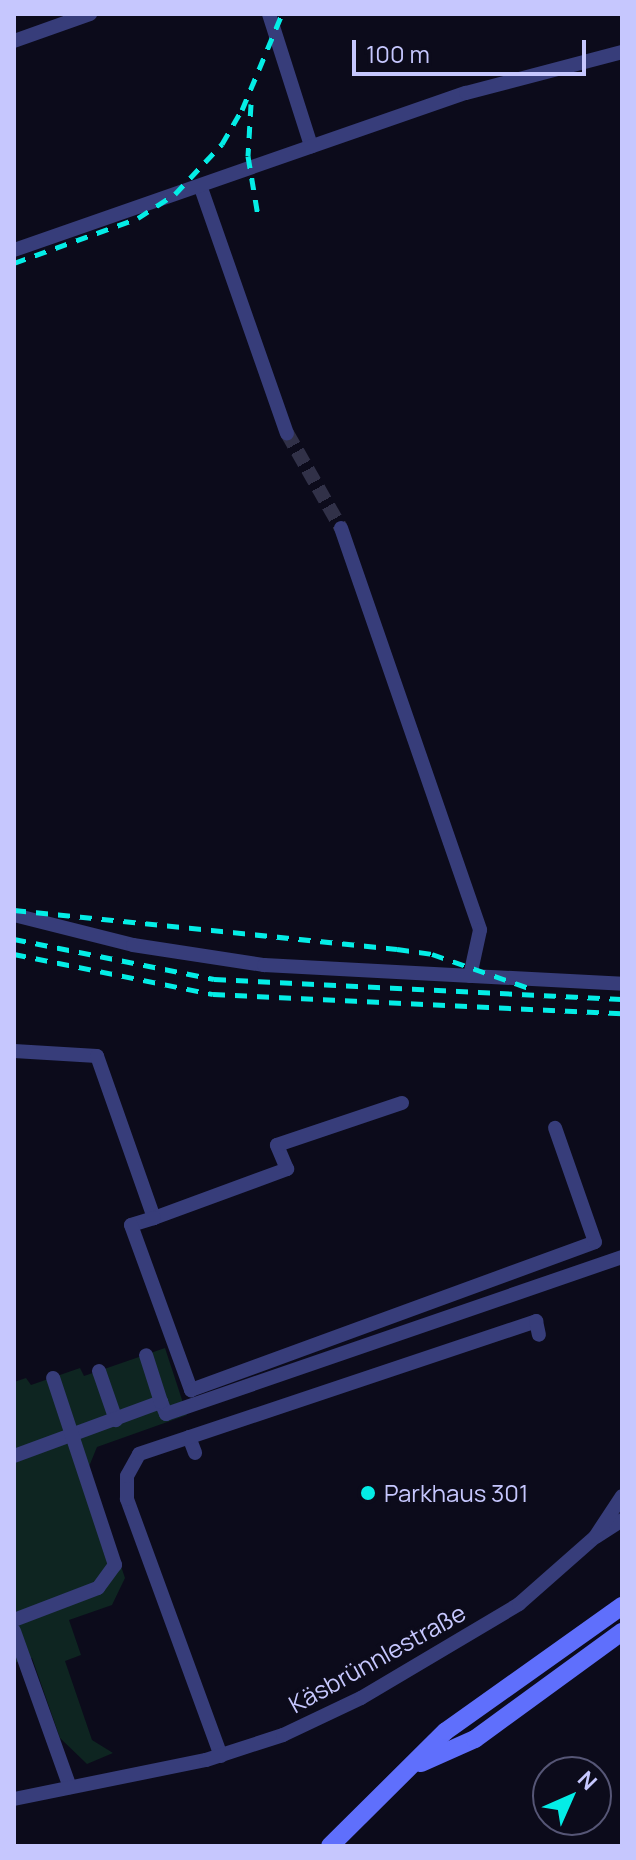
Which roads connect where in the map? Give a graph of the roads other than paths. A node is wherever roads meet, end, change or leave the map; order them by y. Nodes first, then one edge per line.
1 (90, 14) edge
2 (269, 14) edge
3 (14, 41) edge
4 (622, 52) edge
5 (311, 146) junction
6 (201, 188) junction
7 (14, 250) edge
8 (287, 433) tunnel mouth
9 (341, 528) tunnel mouth
10 (14, 915) edge
11 (470, 976) junction
12 (622, 984) edge
13 (14, 1051) edge
14 (402, 1103) dead end
15 (555, 1128) dead end
16 (154, 1218) junction
17 (622, 1257) edge
18 (539, 1335) dead end
19 (146, 1355) dead end
20 (99, 1371) dead end
21 (53, 1378) dead end
22 (161, 1402) junction
23 (116, 1420) junction
24 (75, 1437) junction
25 (189, 1437) junction
26 (195, 1453) dead end
27 (14, 1456) edge
28 (622, 1496) edge
29 (622, 1520) edge
30 (595, 1537) junction
31 (622, 1606) edge
32 (14, 1620) edge
33 (14, 1631) edge
34 (622, 1632) edge
35 (21, 1676) edge
36 (221, 1756) junction
37 (394, 1779) junction
38 (70, 1787) junction
39 (14, 1799) edge
40 (330, 1846) edge

1 - 3 street
2 - 5 street
4 - 5 street
5 - 6 street
6 - 7 street
6 - 8 street
9 - 11 street
10 - 11 street
11 - 12 street
13 - 16 street
14 - 16 street
15 - 16 street
17 - 22 street
18 - 25 street
19 - 22 street
20 - 23 street
21 - 24 street
22 - 23 street
23 - 24 street
24 - 27 street
24 - 32 street
25 - 26 street
25 - 36 street
28 - 30 street, Käsbrünnlestraße
29 - 30 street
30 - 36 street, Käsbrünnlestraße
31 - 37 main road
33 - 35 street
34 - 37 main road
35 - 38 street
36 - 38 street, Käsbrünnlestraße
37 - 40 main road
38 - 39 street, Käsbrünnlestraße

